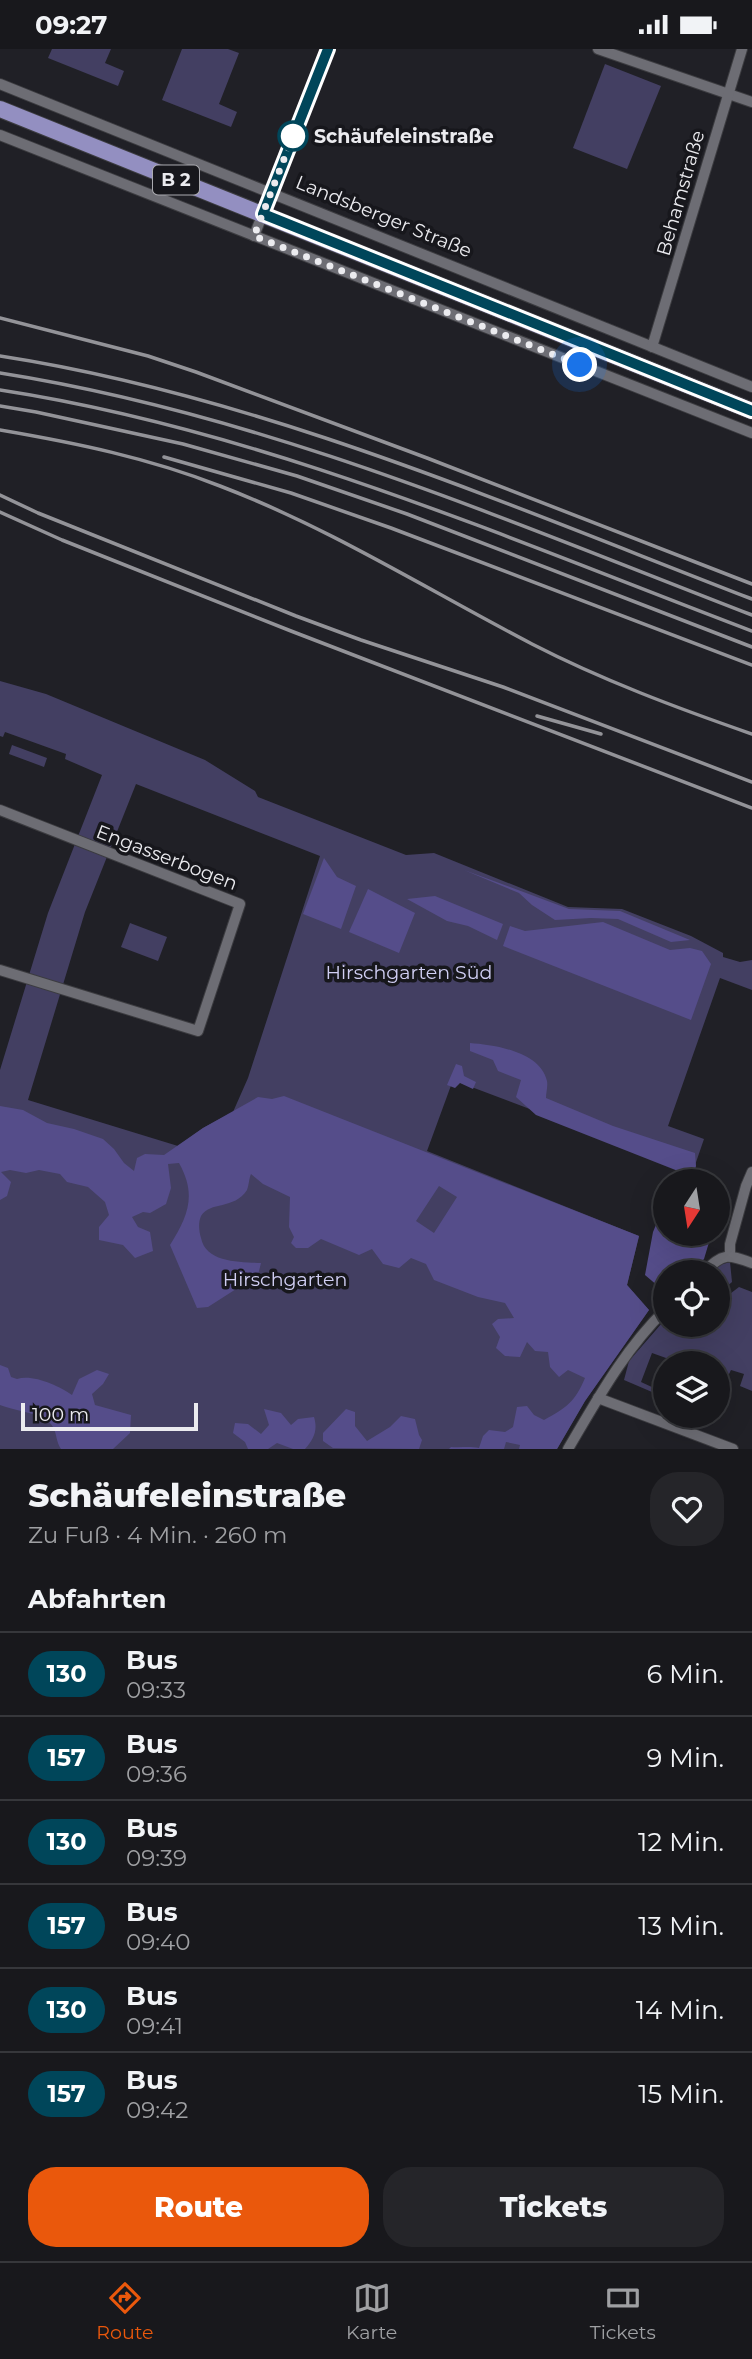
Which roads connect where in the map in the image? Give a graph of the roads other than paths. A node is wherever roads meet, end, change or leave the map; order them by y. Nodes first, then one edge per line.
1 (328, 49) edge
2 (598, 49) edge
3 (742, 49) edge
4 (0, 84) edge
5 (728, 93) junction
6 (752, 102) edge
7 (0, 109) edge
8 (0, 135) edge
9 (271, 193) junction
10 (263, 214) junction
11 (254, 236) junction
12 (652, 348) junction
13 (612, 354) junction
14 (604, 374) junction
15 (752, 387) edge
16 (752, 411) edge
17 (752, 433) edge
18 (0, 810) edge
19 (0, 970) edge
20 (752, 1172) edge
21 (730, 1256) junction
22 (719, 1260) edge
23 (752, 1263) edge
24 (653, 1323) edge
25 (598, 1398) junction
26 (568, 1449) edge
27 (733, 1449) edge

1 - 9 street
2 - 5 street
3 - 5 street, Behamstraße
4 - 9 street, Landsberger Straße
5 - 6 street
5 - 12 street, Behamstraße
7 - 10 main road, B 2
8 - 11 street
9 - 10 street
9 - 12 street, Landsberger Straße
10 - 11 street
10 - 13 main road, B 2
11 - 14 street
12 - 15 street, Landsberger Straße
13 - 14 street
13 - 16 main road, B 2
14 - 17 street
18 - 19 street, Engasserbogen
20 - 21 street
21 - 22 street
21 - 23 street
24 - 25 street
25 - 26 street
25 - 27 street

